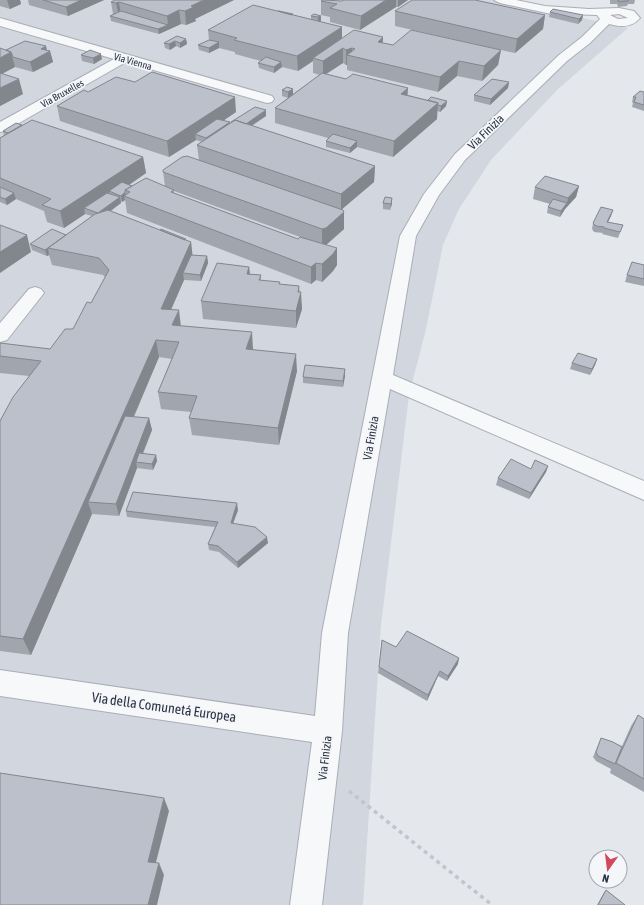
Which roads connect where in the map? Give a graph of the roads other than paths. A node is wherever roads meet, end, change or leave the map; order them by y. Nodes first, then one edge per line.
1 (500, 0) edge
2 (644, 11) edge
3 (606, 16) junction
4 (631, 18) edge
5 (0, 22) edge
6 (586, 40) junction
7 (124, 58) junction
8 (267, 99) dead end
9 (0, 128) edge
10 (35, 293) dead end
11 (0, 336) edge
12 (382, 378) junction
13 (644, 491) edge
14 (0, 683) edge
15 (328, 731) junction
16 (306, 905) edge

1 - 3 street
2 - 4 street
3 - 4 street
3 - 6 street, Via Finizia
4 - 6 street, Via Finizia
5 - 7 street, Via Vienna
6 - 12 street, Via Finizia
7 - 8 street, Via Vienna
7 - 9 street, Via Bruxelles
10 - 11 street
12 - 13 street
12 - 15 street, Via Finizia
14 - 15 street, Via della Comunetá Europea
15 - 16 street, Via Finizia

